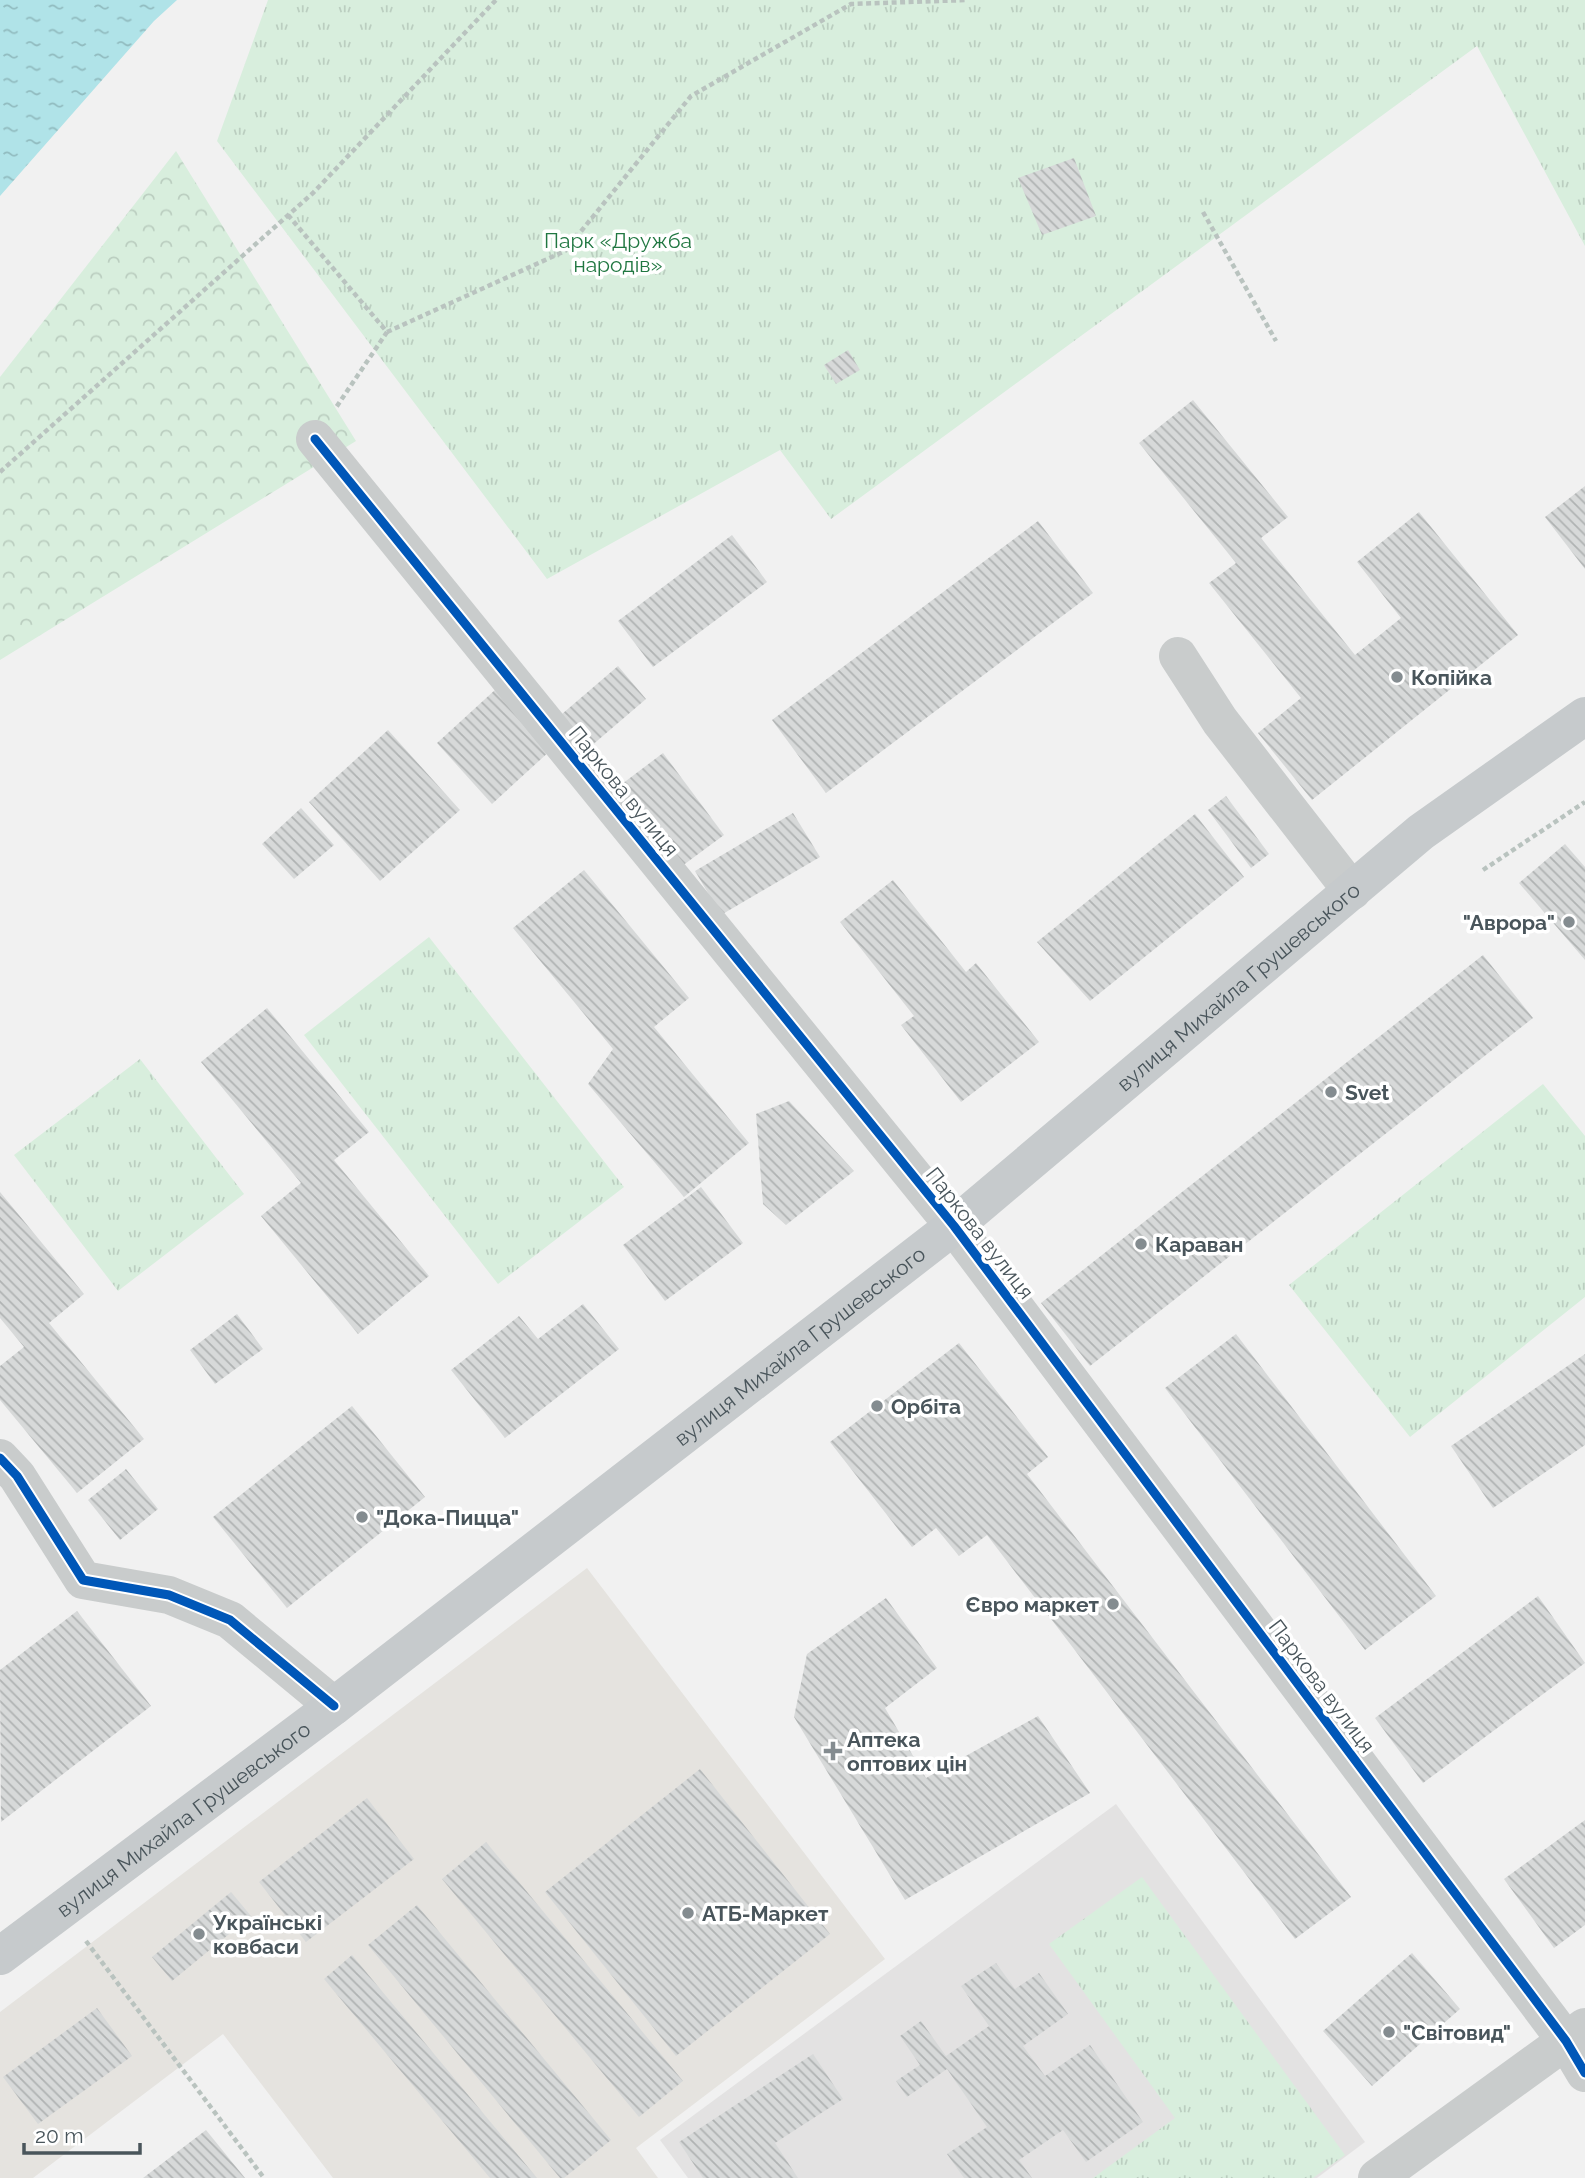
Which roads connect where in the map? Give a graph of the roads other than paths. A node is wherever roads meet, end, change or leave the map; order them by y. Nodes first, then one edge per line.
1 (315, 439) road end
2 (1178, 656) dead end
3 (1585, 716) edge
4 (1352, 891) junction
5 (954, 1226) junction
6 (0, 1458) edge
7 (334, 1706) junction
8 (0, 1956) edge
9 (1576, 2034) edge
10 (1585, 2073) edge
11 (1377, 2178) edge

1 - 5 street, Паркова вулиця
2 - 4 street
3 - 4 main road, вулиця Михайла Грушевського
4 - 5 main road, вулиця Михайла Грушевського
5 - 7 main road, вулиця Михайла Грушевського
5 - 9 street, Паркова вулиця
6 - 7 street
7 - 8 main road, вулиця Михайла Грушевського
9 - 10 street, Паркова вулиця
9 - 11 street

